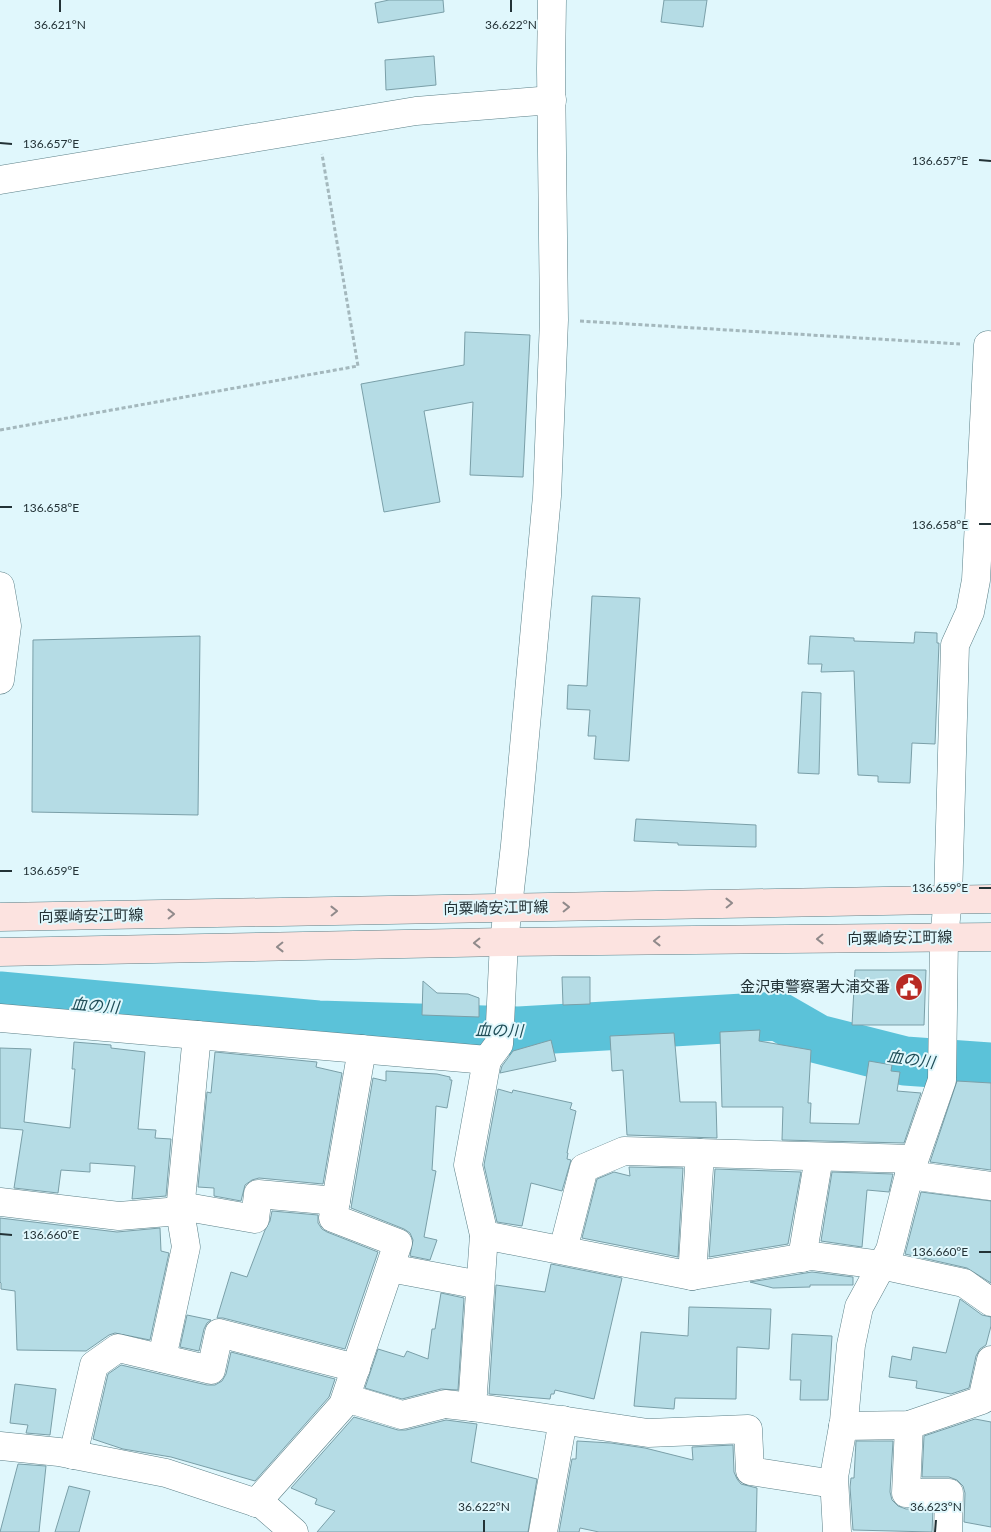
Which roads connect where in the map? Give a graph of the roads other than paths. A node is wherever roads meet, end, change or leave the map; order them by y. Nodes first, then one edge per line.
1 (552, 0) edge
2 (552, 100) junction
3 (0, 180) edge
4 (988, 345) road end
5 (0, 586) edge
6 (0, 680) edge
7 (991, 898) edge
8 (948, 899) junction
9 (508, 908) junction
10 (0, 917) edge
11 (991, 937) edge
12 (944, 938) junction
13 (504, 942) junction
14 (0, 952) edge
15 (0, 1018) edge
16 (197, 1035) junction
17 (362, 1049) junction
18 (493, 1052) junction
19 (700, 1153) junction
20 (819, 1157) junction
21 (911, 1167) junction
22 (991, 1186) edge
23 (336, 1201) junction
24 (0, 1202) edge
25 (181, 1209) junction
26 (484, 1234) junction
27 (563, 1250) junction
28 (802, 1258) junction
29 (882, 1265) junction
30 (390, 1268) junction
31 (692, 1276) junction
32 (480, 1285) junction
33 (991, 1302) edge
34 (162, 1358) junction
35 (991, 1360) edge
36 (356, 1368) junction
37 (346, 1398) junction
38 (472, 1407) junction
39 (563, 1420) junction
40 (909, 1425) junction
41 (843, 1426) junction
42 (0, 1446) edge
43 (73, 1455) junction
44 (834, 1484) junction
45 (256, 1503) junction
46 (294, 1532) edge
47 (543, 1532) edge
48 (838, 1532) edge
49 (948, 1532) edge

1 - 2 street
2 - 3 street
2 - 9 street
4 - 8 street
5 - 6 street
7 - 8 main road, 向粟崎安江町線
9 -> 8 main road, 向粟崎安江町線
8 - 12 street
10 -> 9 main road, 向粟崎安江町線
9 - 13 street
11 - 12 main road, 向粟崎安江町線
12 -> 13 main road, 向粟崎安江町線
12 - 21 street
13 -> 14 main road, 向粟崎安江町線
13 - 18 street
15 - 16 street
16 - 17 street
16 - 25 street
17 - 18 street
17 - 23 street
18 - 26 street
19 - 20 street
19 - 27 street
19 - 31 street
20 - 21 street
20 - 28 street
21 - 22 street
21 - 29 street
23 - 25 street
23 - 30 street
24 - 25 street
25 - 34 street
26 - 27 street
26 - 32 street
27 - 31 street
28 - 29 street
28 - 31 street
29 - 33 street
29 - 41 street
30 - 32 street
30 - 36 street
32 - 38 street
34 - 36 street
34 - 43 street
35 - 40 street
36 - 37 street
37 - 38 street
37 - 45 street
38 - 39 street
39 - 44 street
39 - 47 street
40 - 41 street
40 - 49 street
41 - 44 street
42 - 43 street
43 - 45 street
44 - 48 street
45 - 46 street

